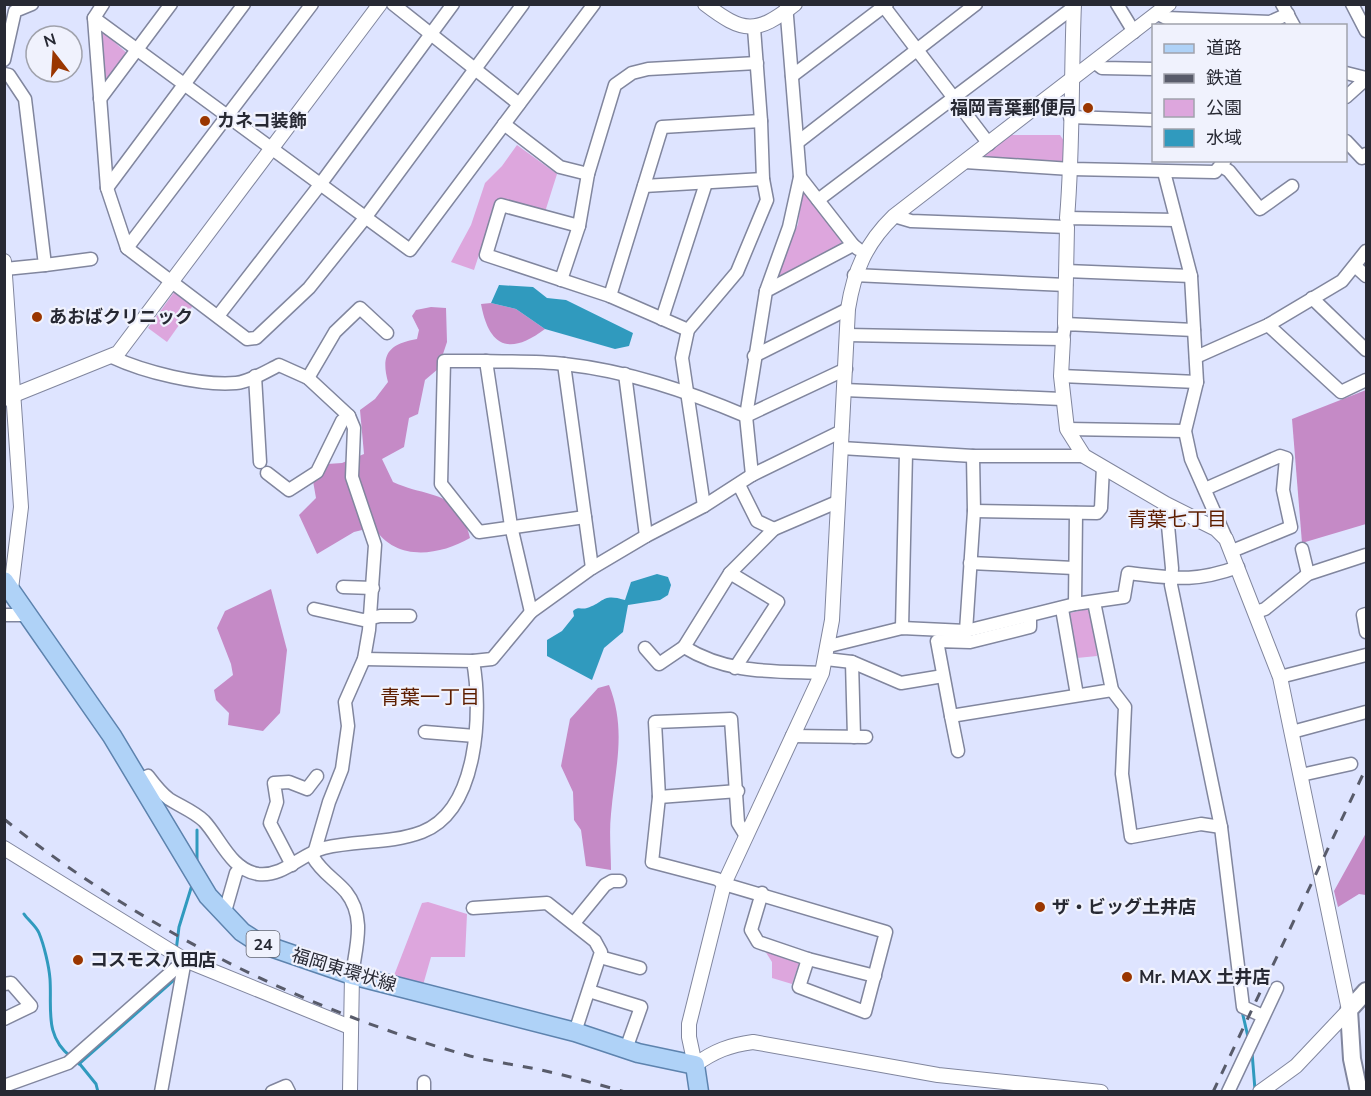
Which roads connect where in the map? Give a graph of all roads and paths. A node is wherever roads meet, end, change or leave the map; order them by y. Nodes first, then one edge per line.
1 (32, 4) edge
2 (103, 4) edge
3 (171, 4) edge
4 (244, 4) edge
5 (312, 4) edge
6 (380, 4) edge
7 (393, 4) edge
8 (453, 4) edge
9 (523, 4) edge
10 (594, 4) edge
11 (705, 4) edge
12 (976, 4) edge
13 (1117, 4) edge
14 (1169, 4) edge
15 (1352, 4) edge
16 (884, 5) edge
17 (789, 6) edge
18 (1074, 6) edge
19 (1285, 9) edge
20 (1158, 14) junction
21 (94, 18) junction
22 (1293, 24) edge
23 (753, 28) junction
24 (1366, 31) edge
25 (1134, 32) junction
26 (431, 35) junction
27 (138, 49) junction
28 (917, 50) junction
29 (4, 60) edge
30 (1094, 62) junction
31 (757, 63) junction
32 (475, 69) junction
33 (1152, 69) edge
34 (1347, 73) edge
35 (4, 74) edge
36 (792, 76) junction
37 (1366, 79) edge
38 (1070, 81) junction
39 (184, 85) junction
40 (1347, 96) edge
41 (953, 97) junction
42 (100, 99) junction
43 (519, 104) junction
44 (1070, 117) junction
45 (228, 118) junction
46 (1152, 120) edge
47 (761, 121) junction
48 (504, 123) junction
49 (798, 142) junction
50 (1347, 142) edge
51 (989, 144) junction
52 (271, 150) junction
53 (1366, 154) edge
54 (965, 162) junction
55 (1223, 163) edge
56 (1071, 169) junction
57 (1164, 172) junction
58 (588, 174) junction
59 (800, 177) junction
60 (763, 179) junction
61 (706, 183) junction
62 (319, 186) junction
63 (644, 186) junction
64 (1292, 186) dead end
65 (107, 188) junction
66 (818, 200) junction
67 (894, 216) junction
68 (365, 218) junction
69 (1176, 220) junction
70 (1067, 223) junction
71 (579, 226) junction
72 (126, 248) junction
73 (858, 249) junction
74 (1366, 251) edge
75 (91, 259) dead end
76 (4, 261) edge
77 (45, 265) junction
78 (1355, 266) junction
79 (5, 269) edge
80 (855, 275) junction
81 (1191, 276) junction
82 (1366, 276) edge
83 (1066, 278) junction
84 (561, 280) junction
85 (172, 283) junction
86 (766, 291) junction
87 (610, 296) junction
88 (1311, 298) junction
89 (848, 309) junction
90 (218, 316) junction
91 (662, 319) junction
92 (1065, 324) junction
93 (1268, 325) junction
94 (688, 330) junction
95 (1194, 330) junction
96 (387, 333) dead end
97 (848, 335) junction
98 (1063, 339) junction
99 (1366, 350) edge
100 (754, 356) junction
101 (112, 357) junction
102 (1196, 357) junction
103 (486, 361) junction
104 (564, 364) junction
105 (846, 369) junction
106 (625, 374) junction
107 (255, 376) junction
108 (1061, 376) junction
109 (308, 378) junction
110 (1366, 380) edge
111 (1197, 382) junction
112 (685, 390) junction
113 (844, 390) junction
114 (10, 397) edge
115 (1062, 399) junction
116 (349, 416) junction
117 (746, 416) junction
118 (1067, 429) junction
119 (842, 431) junction
120 (1185, 431) junction
121 (841, 448) junction
122 (906, 453) junction
123 (973, 456) junction
124 (1084, 456) junction
125 (1103, 467) junction
126 (753, 475) junction
127 (739, 485) junction
128 (1205, 489) junction
129 (837, 502) junction
130 (1166, 504) junction
131 (704, 506) junction
132 (974, 512) junction
133 (1076, 513) junction
134 (585, 517) junction
135 (511, 526) junction
136 (774, 529) junction
137 (646, 536) junction
138 (1229, 545) junction
139 (1302, 549) dead end
140 (1366, 555) edge
141 (970, 564) junction
142 (1238, 567) junction
143 (592, 568) junction
144 (1074, 568) junction
145 (730, 573) junction
146 (1308, 574) junction
147 (1171, 578) junction
148 (8, 585) edge
149 (344, 587) dead end
150 (373, 588) junction
151 (1094, 602) junction
152 (1075, 604) junction
153 (314, 609) dead end
154 (1062, 609) junction
155 (531, 612) junction
156 (1256, 612) junction
157 (1366, 614) edge
158 (4, 615) edge
159 (30, 615) junction
160 (410, 616) dead end
161 (1030, 617) junction
162 (370, 620) junction
163 (902, 628) junction
164 (966, 631) junction
165 (1366, 632) edge
166 (684, 647) junction
167 (645, 648) dead end
168 (827, 652) junction
169 (1366, 655) edge
170 (364, 659) junction
171 (472, 661) junction
172 (852, 662) junction
173 (735, 668) junction
174 (822, 673) junction
175 (943, 676) junction
176 (1280, 677) junction
177 (1112, 690) junction
178 (1077, 695) junction
179 (1366, 712) edge
180 (951, 716) junction
181 (425, 732) dead end
182 (1292, 732) junction
183 (475, 736) junction
184 (792, 736) junction
185 (958, 751) dead end
186 (1351, 764) dead end
187 (1301, 775) junction
188 (317, 776) dead end
189 (139, 780) junction
190 (738, 791) junction
191 (659, 797) junction
192 (1221, 827) junction
193 (746, 836) junction
194 (6, 851) edge
195 (315, 852) junction
196 (292, 865) junction
197 (241, 867) junction
198 (620, 881) dead end
199 (724, 884) junction
200 (762, 893) junction
201 (473, 908) dead end
202 (224, 915) junction
203 (574, 923) junction
204 (600, 957) junction
205 (808, 959) junction
206 (185, 960) junction
207 (640, 968) dead end
208 (352, 975) junction
209 (875, 976) junction
210 (4, 984) edge
211 (1277, 988) dead end
212 (589, 991) junction
213 (1366, 991) edge
214 (1349, 1010) junction
215 (1263, 1016) junction
216 (4, 1019) edge
217 (350, 1027) junction
218 (575, 1032) junction
219 (626, 1049) junction
220 (695, 1065) junction
221 (4, 1086) edge
222 (1262, 1091) edge
223 (161, 1092) edge
224 (272, 1092) edge
225 (289, 1092) edge
226 (350, 1092) edge
227 (699, 1092) edge
228 (1101, 1092) edge
229 (1228, 1092) edge
230 (1359, 1092) edge

1 - 29 street
2 - 21 street
3 - 27 street
4 - 39 street
5 - 45 street
6 - 52 street
7 - 26 street
8 - 26 street
9 - 32 street
10 - 43 street
11 - 23 street
12 - 28 street
13 - 25 street
14 - 20 street
15 - 24 street
16 - 28 street
16 - 36 street
17 - 23 street
17 - 36 street
18 - 38 street
18 - 41 street
19 - 20 street
19 - 22 street
20 - 25 street
21 - 27 street
21 - 42 street
23 - 31 street
25 - 30 street
26 - 32 street
26 - 62 street
27 - 39 street
27 - 42 street
28 - 41 street
28 - 49 street
30 - 33 street
30 - 38 street
31 - 47 street
31 - 58 street
32 - 43 street
32 - 68 street
34 - 37 street
35 - 77 street
36 - 49 street
37 - 40 street
38 - 44 street
38 - 51 street
39 - 45 street
39 - 65 street
41 - 51 street
41 - 66 street
42 - 65 street
43 - 48 street
44 - 46 street
44 - 56 street
45 - 52 street
45 - 72 street
47 - 60 street
47 - 63 street
48 - 58 street
48 - 68 street
49 - 59 street
50 - 53 street
51 - 54 street
52 - 62 street
52 - 85 street
54 - 56 street
54 - 67 street
55 - 57 street
55 - 64 street
56 - 57 street
56 - 70 street
57 - 69 street
58 - 71 street
59 - 66 street
59 - 86 street
60 - 61 street
60 - 94 street
61 - 63 street
61 - 91 street
62 - 68 street
62 - 90 street
63 - 87 street
65 - 72 street
66 - 73 street
67 - 70 street
67 - 73 street
68 - 90 street
69 - 70 street
69 - 81 street
70 - 83 street
71 - 84 street
71 - 84 street
72 - 85 street
73 - 80 street
73 - 86 street
74 - 78 street
75 - 77 street
76 - 79 street
77 - 79 street
78 - 82 street
78 - 88 street
79 - 114 street
80 - 83 street
80 - 89 street
81 - 83 street
81 - 95 street
83 - 92 street
84 - 87 street
85 - 90 street
85 - 101 street
86 - 100 street
87 - 91 street
88 - 93 street
88 - 99 street
89 - 97 street
89 - 100 street
91 - 94 street
92 - 95 street
92 - 98 street
93 - 102 street
93 - 110 street
94 - 112 street
95 - 102 street
96 - 109 street
97 - 98 street
97 - 105 street
98 - 108 street
100 - 117 street
101 - 107 street
101 - 114 street
102 - 111 street
103 - 104 street
103 - 135 street
103 - 135 street
104 - 106 street
104 - 134 street
105 - 113 street
105 - 117 street
106 - 112 street
106 - 137 street
107 - 109 street
107 - 116 street
108 - 111 street
108 - 115 street
109 - 116 street
111 - 120 street
112 - 117 street
112 - 131 street
113 - 115 street
113 - 119 street
114 - 148 street
115 - 118 street
116 - 150 street
117 - 126 street
118 - 120 street
118 - 124 street
119 - 121 street
119 - 126 street
120 - 128 street
121 - 122 street
121 - 129 street
122 - 123 street
122 - 163 street
123 - 124 street
123 - 132 street
124 - 125 street
125 - 130 street
125 - 133 street
126 - 127 street
127 - 131 street
127 - 136 street
128 - 138 street
128 - 138 street
129 - 136 street
129 - 168 street
130 - 138 street
130 - 147 street
131 - 137 street
132 - 133 street
132 - 141 street
133 - 144 street
134 - 135 street
134 - 143 street
135 - 155 street
136 - 145 street
137 - 143 street
138 - 142 street
139 - 146 street
140 - 146 street
141 - 144 street
141 - 164 street
142 - 147 street
142 - 156 street
143 - 155 street
144 - 152 street
145 - 166 street
145 - 173 street
146 - 156 street
147 - 151 street
147 - 192 street
148 - 159 main road, 福岡東環状線 / 24
149 - 150 street
150 - 162 street
151 - 152 street
151 - 177 street
152 - 154 street
153 - 162 street
154 - 161 street
154 - 178 street
155 - 171 street
156 - 176 street
157 - 165 street
158 - 159 street
159 - 189 main road, 福岡東環状線 / 24
160 - 162 street
161 - 164 street
161 - 175 street
162 - 170 street
163 - 164 street
163 - 168 street
166 - 167 street
166 - 173 street
168 - 172 street
168 - 174 street
169 - 176 street
170 - 171 street
170 - 195 street
171 - 183 street
172 - 175 street
172 - 184 street
173 - 174 street
174 - 184 street
175 - 180 street
176 - 182 street
177 - 178 street
177 - 192 street
178 - 180 street
179 - 182 street
180 - 185 street
181 - 183 street
182 - 187 street
183 - 195 street
184 - 193 street
186 - 187 street
187 - 214 street
188 - 196 street
189 - 197 street
189 - 202 main road, 福岡東環状線 / 24
190 - 191 street
190 - 191 street
190 - 193 street
191 - 199 street
192 - 215 street
193 - 199 street
194 - 206 street
195 - 196 street
195 - 208 street
196 - 197 street
197 - 202 street
198 - 203 street
199 - 200 street
199 - 220 street
200 - 205 street
200 - 209 street
201 - 203 street
202 - 208 main road, 福岡東環状線 / 24
203 - 204 street
204 - 207 street
204 - 212 street
205 - 209 street
205 - 209 street
206 - 217 street
206 - 221 street
206 - 223 street
208 - 217 street
208 - 218 main road, 福岡東環状線 / 24
210 - 216 street
211 - 215 street
212 - 218 street
212 - 219 street
213 - 214 main road
214 - 222 street
214 - 230 main road
215 - 229 street
217 - 226 street
218 - 219 main road, 福岡東環状線 / 24
219 - 220 main road, 福岡東環状線 / 24
220 - 227 main road
220 - 228 street
224 - 225 street

